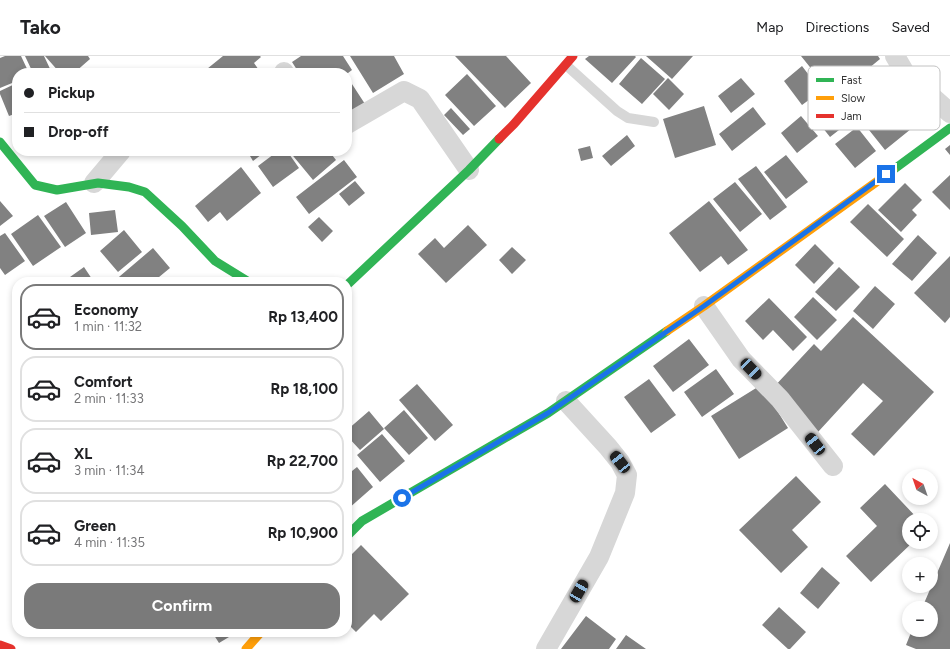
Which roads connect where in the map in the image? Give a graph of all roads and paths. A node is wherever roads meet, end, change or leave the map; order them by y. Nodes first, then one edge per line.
1 (573, 56) edge
2 (895, 56) edge
3 (566, 65) junction
4 (901, 66) edge
5 (940, 104) edge
6 (950, 113) edge
7 (352, 121) edge
8 (654, 122) dead end
9 (950, 128) edge
10 (0, 142) edge
11 (117, 156) edge
12 (469, 170) junction
13 (94, 184) junction
14 (240, 277) edge
15 (352, 280) edge
16 (704, 306) junction
17 (566, 401) junction
18 (833, 466) dead end
19 (352, 531) edge
20 (257, 637) edge
21 (0, 645) edge
22 (11, 649) edge
23 (246, 649) edge
24 (546, 649) edge

1 - 3 street
2 - 4 street
3 - 8 lane
3 - 12 street
5 - 6 street
7 - 12 street
9 - 16 street
10 - 13 street
11 - 13 street
12 - 15 street
13 - 14 street
16 - 17 street
16 - 18 street
17 - 19 street
17 - 24 street
20 - 23 street
21 - 22 street

